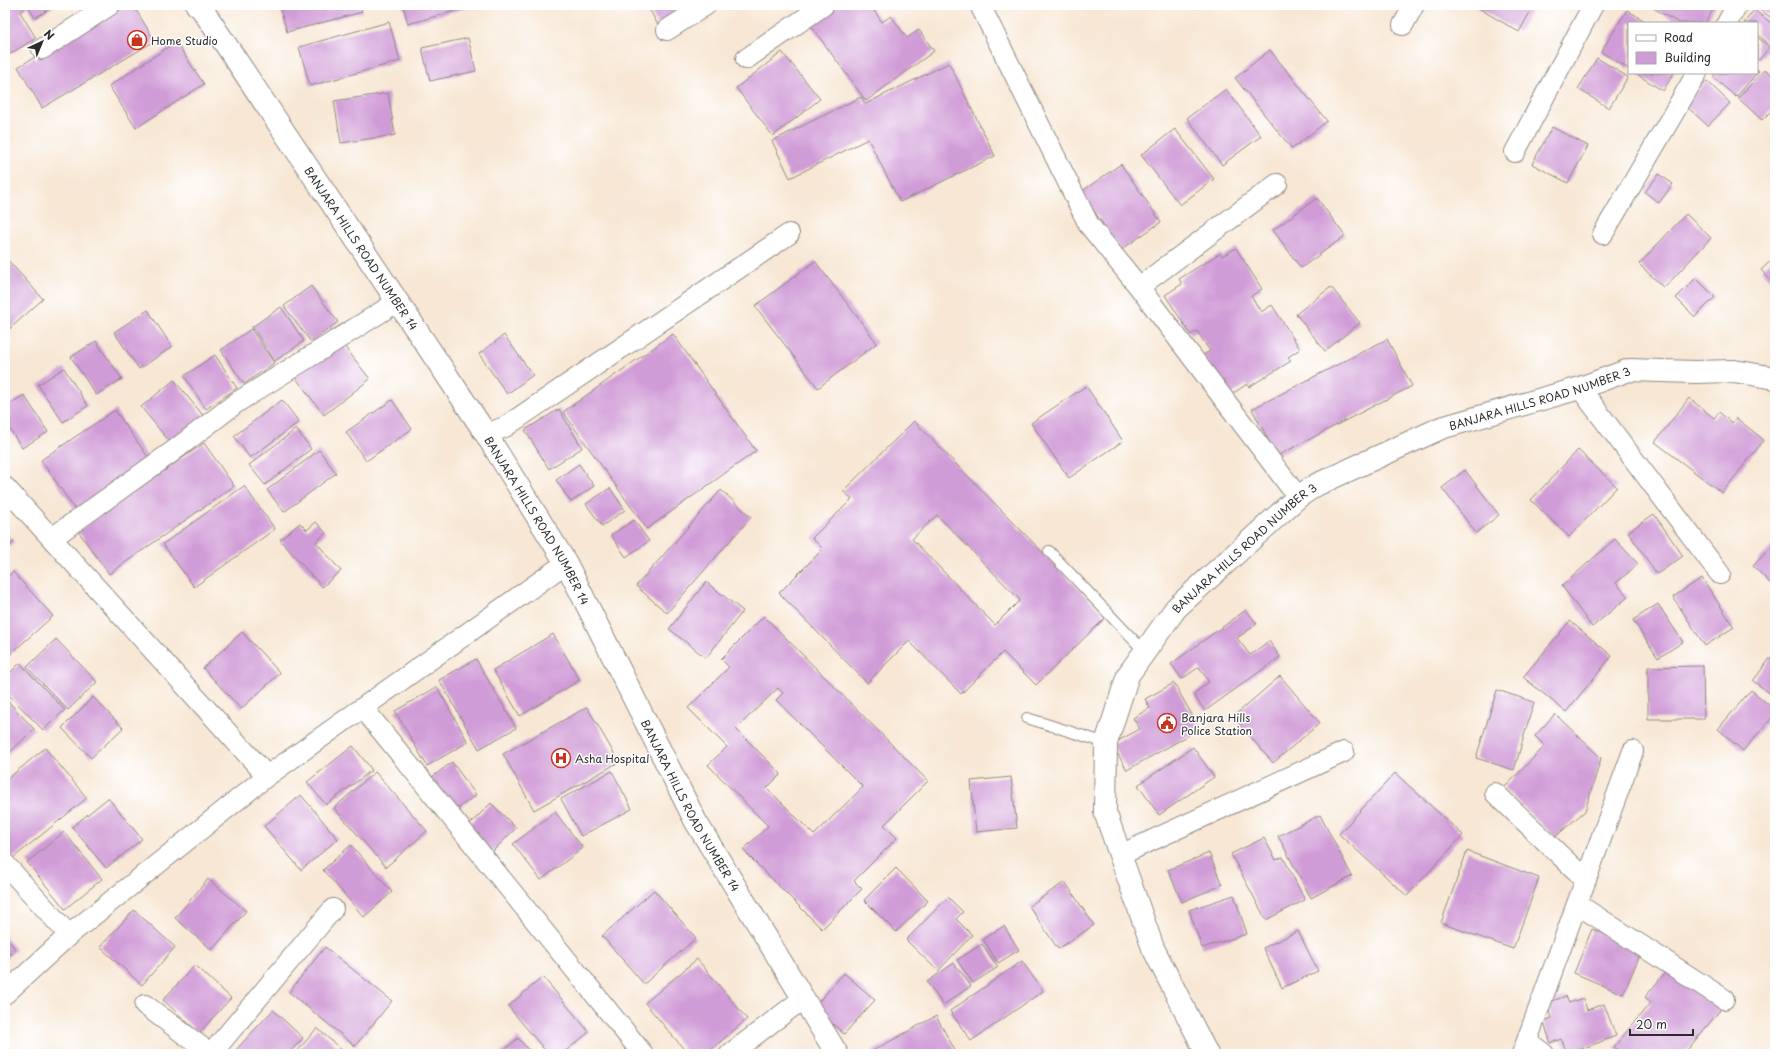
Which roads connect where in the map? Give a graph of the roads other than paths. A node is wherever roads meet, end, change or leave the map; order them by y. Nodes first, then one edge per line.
1 (110, 5) edge
2 (706, 5) edge
3 (824, 5) edge
4 (980, 5) edge
5 (1414, 5) edge
6 (1593, 5) edge
7 (1737, 5) edge
8 (200, 6) edge
9 (1728, 22) edge
10 (1402, 25) dead end
11 (667, 30) dead end
12 (42, 49) dead end
13 (746, 59) dead end
14 (1696, 74) edge
15 (1515, 152) dead end
16 (1277, 184) dead end
17 (789, 234) dead end
18 (1603, 234) dead end
19 (1139, 286) junction
20 (397, 302) junction
21 (1775, 378) edge
22 (1580, 388) junction
23 (486, 434) junction
24 (5, 486) edge
25 (1298, 497) junction
26 (52, 538) junction
27 (1049, 551) dead end
28 (566, 563) junction
29 (1720, 574) dead end
30 (1144, 651) junction
31 (363, 708) junction
32 (1027, 718) dead end
33 (1106, 743) junction
34 (1633, 751) dead end
35 (1344, 752) dead end
36 (267, 776) junction
37 (1495, 793) dead end
38 (1120, 855) junction
39 (5, 864) edge
40 (1586, 880) junction
41 (1577, 904) junction
42 (333, 909) dead end
43 (69, 935) junction
44 (5, 994) edge
45 (804, 998) junction
46 (1724, 999) dead end
47 (145, 1005) dead end
48 (1524, 1048) edge
49 (211, 1054) edge
50 (643, 1054) edge
51 (730, 1054) edge
52 (836, 1054) edge
53 (1207, 1054) edge
54 (1544, 1054) edge

1 - 12 street
2 - 11 street
3 - 13 street
4 - 19 street
5 - 10 street
6 - 15 street
7 - 9 street
8 - 20 street, BANJARA HILLS ROAD NUMBER 14
14 - 18 street
16 - 19 street
17 - 23 street
19 - 25 street
20 - 23 street, BANJARA HILLS ROAD NUMBER 14
20 - 26 street
21 - 22 street, BANJARA HILLS ROAD NUMBER 3
22 - 25 street, BANJARA HILLS ROAD NUMBER 3
22 - 29 street
23 - 28 street, BANJARA HILLS ROAD NUMBER 14
24 - 26 street
25 - 30 street, BANJARA HILLS ROAD NUMBER 3
26 - 36 street
27 - 30 lane
28 - 31 street
28 - 45 street, BANJARA HILLS ROAD NUMBER 14
30 - 33 street, BANJARA HILLS ROAD NUMBER 3
31 - 36 street
31 - 50 street
32 - 33 lane
33 - 38 street, BANJARA HILLS ROAD NUMBER 3
34 - 40 street
35 - 38 street
36 - 43 street
37 - 40 street
38 - 53 street, BANJARA HILLS ROAD NUMBER 3
39 - 43 street
40 - 41 street
41 - 46 street
41 - 48 street
42 - 49 street
43 - 44 street
45 - 51 street
45 - 52 street, BANJARA HILLS ROAD NUMBER 14
47 - 49 street
48 - 54 street

